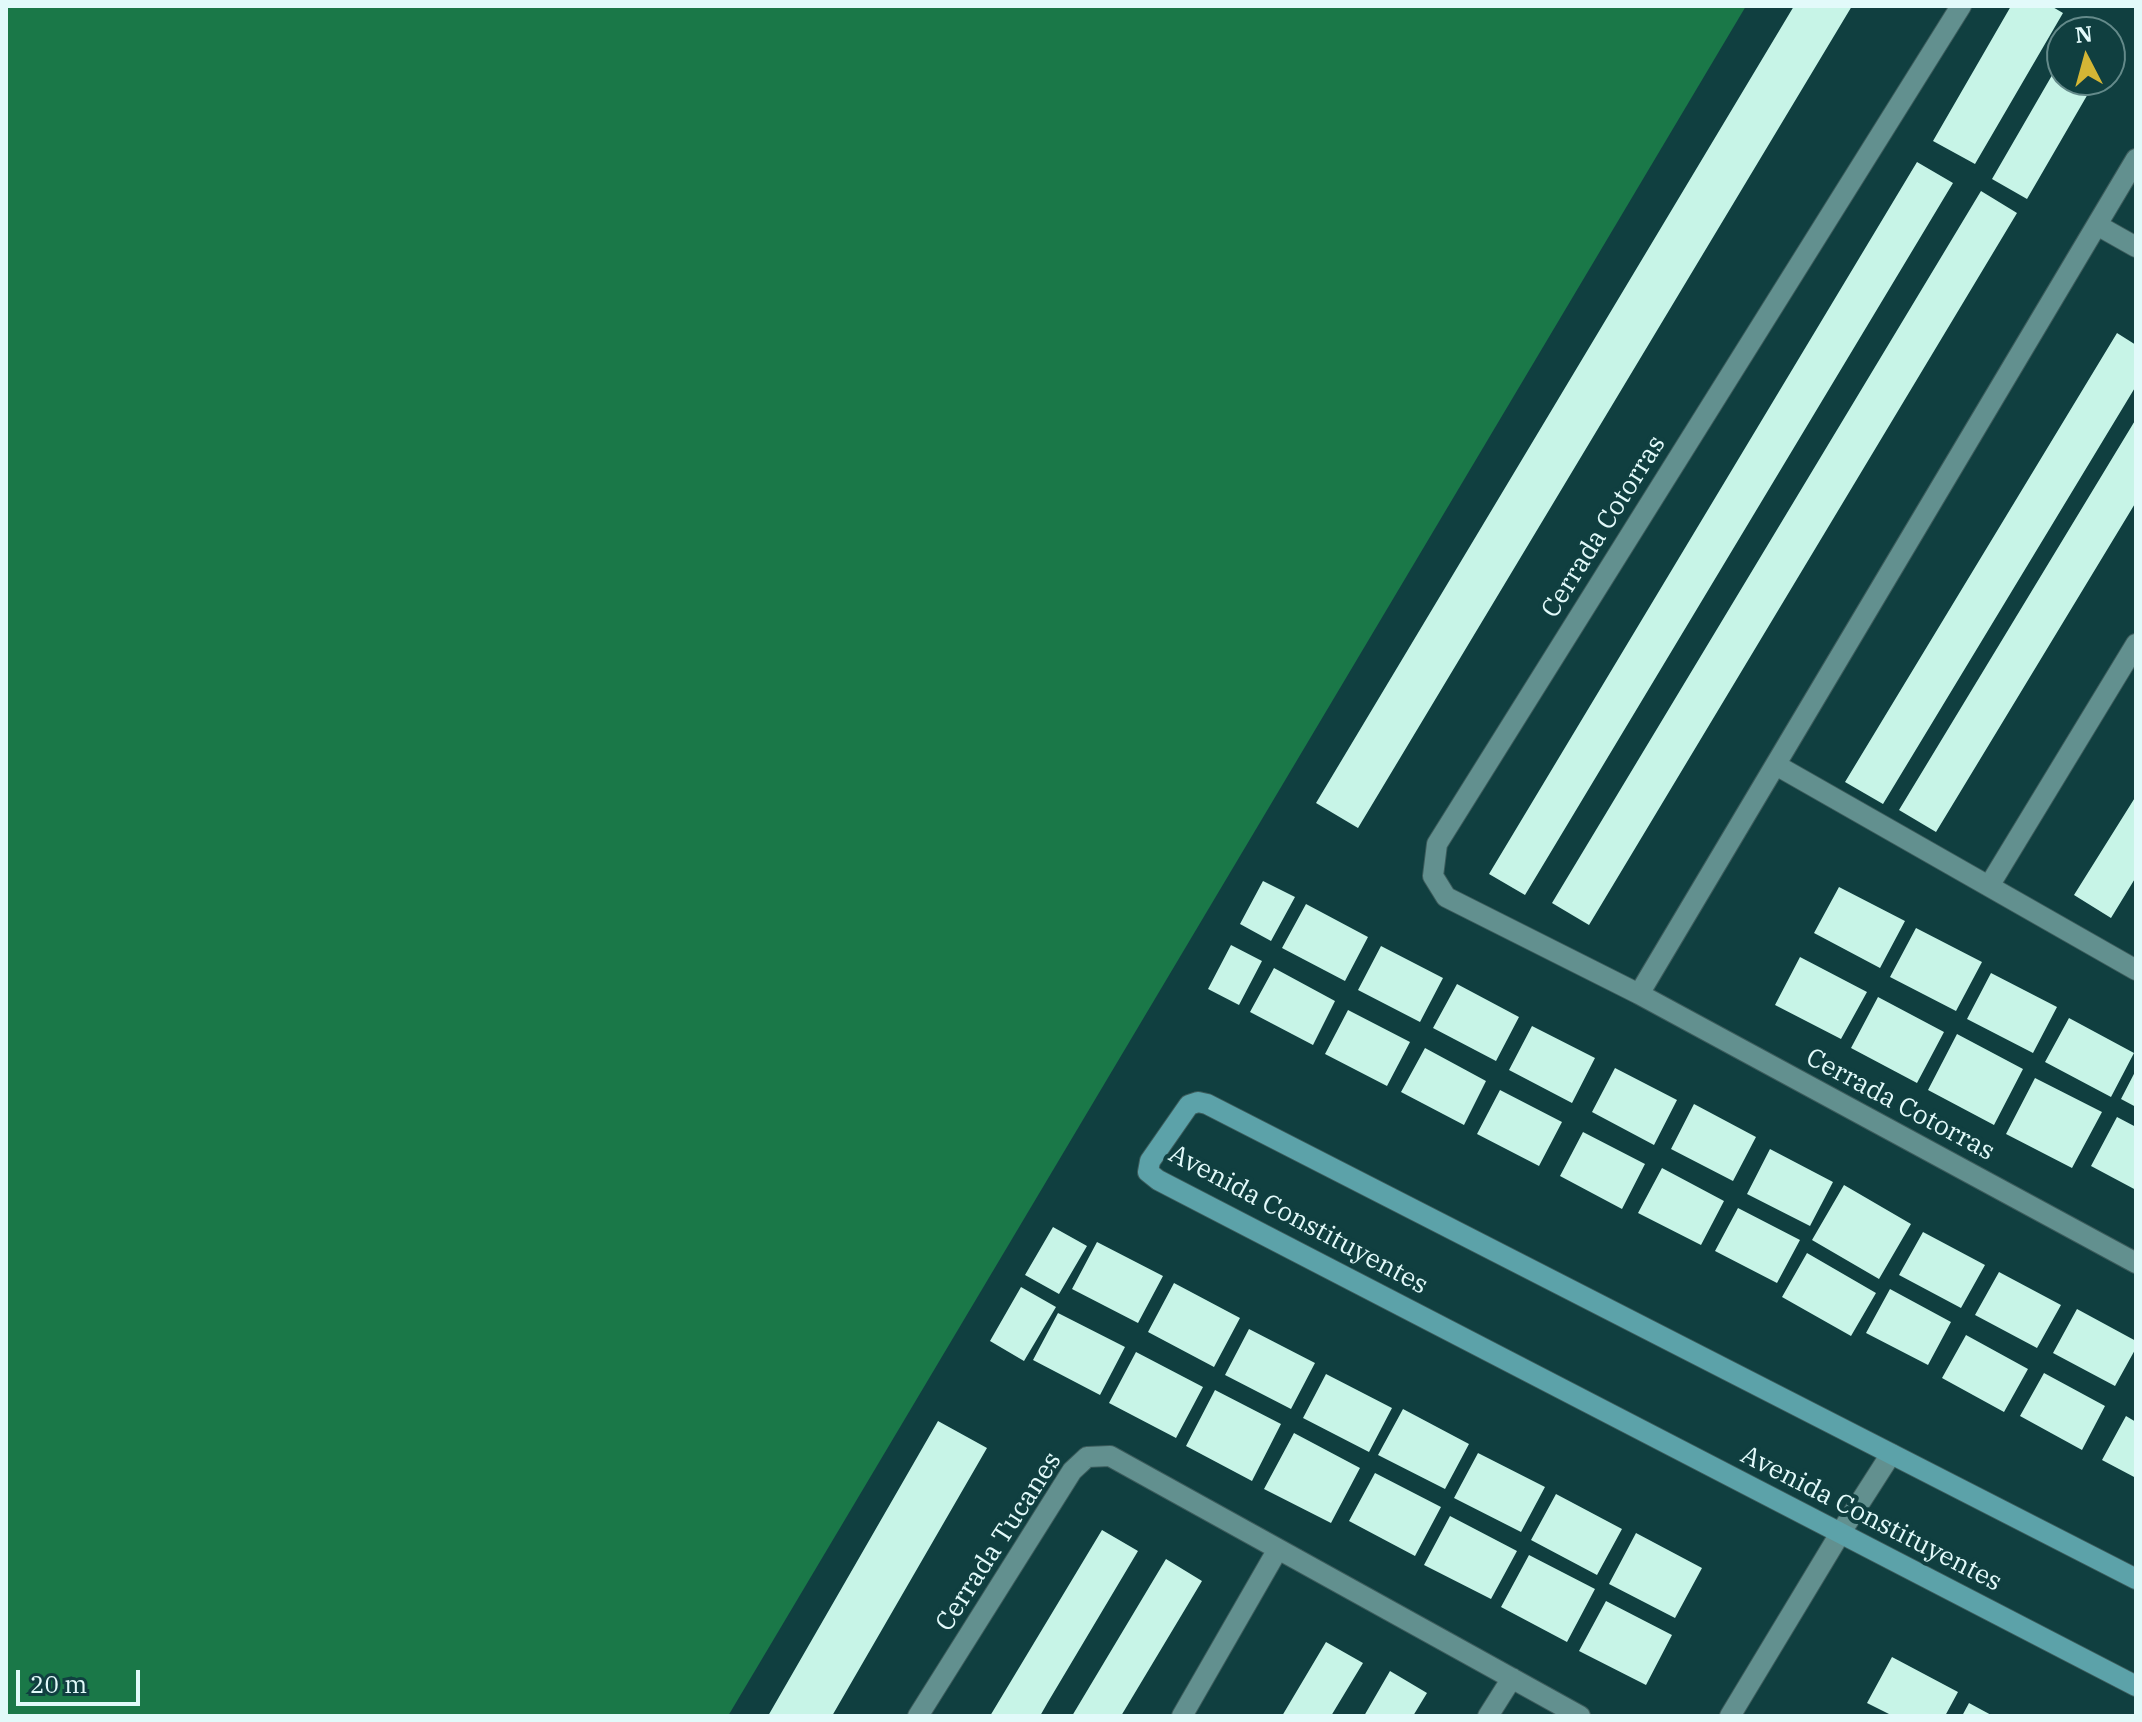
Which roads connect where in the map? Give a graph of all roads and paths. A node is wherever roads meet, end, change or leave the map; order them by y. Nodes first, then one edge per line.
1 (1961, 6) edge
2 (2136, 159) edge
3 (2097, 225) junction
4 (2136, 247) edge
5 (2136, 644) edge
6 (1776, 765) junction
7 (1989, 886) junction
8 (2136, 970) edge
9 (1639, 994) junction
10 (2136, 1263) edge
11 (1891, 1454) junction
12 (1841, 1532) junction
13 (1278, 1549) junction
14 (2136, 1579) edge
15 (1512, 1678) junction
16 (2136, 1686) edge
17 (918, 1716) edge
18 (1182, 1716) edge
19 (1488, 1716) edge
20 (1580, 1716) edge
21 (1730, 1716) edge

1 - 9 street, Cerrada Cotorras
2 - 3 street
3 - 4 street
3 - 6 street
5 - 7 street
6 - 7 street
6 - 9 street
7 - 8 street
9 - 10 street, Cerrada Cotorras
11 - 12 street
11 - 12 main road, Avenida Constituyentes
11 - 14 main road, Avenida Constituyentes
12 - 16 main road, Avenida Constituyentes
12 - 21 street
13 - 15 street, Cerrada Tucanes
13 - 17 street, Cerrada Tucanes
13 - 18 street
15 - 19 street
15 - 20 street, Cerrada Tucanes

